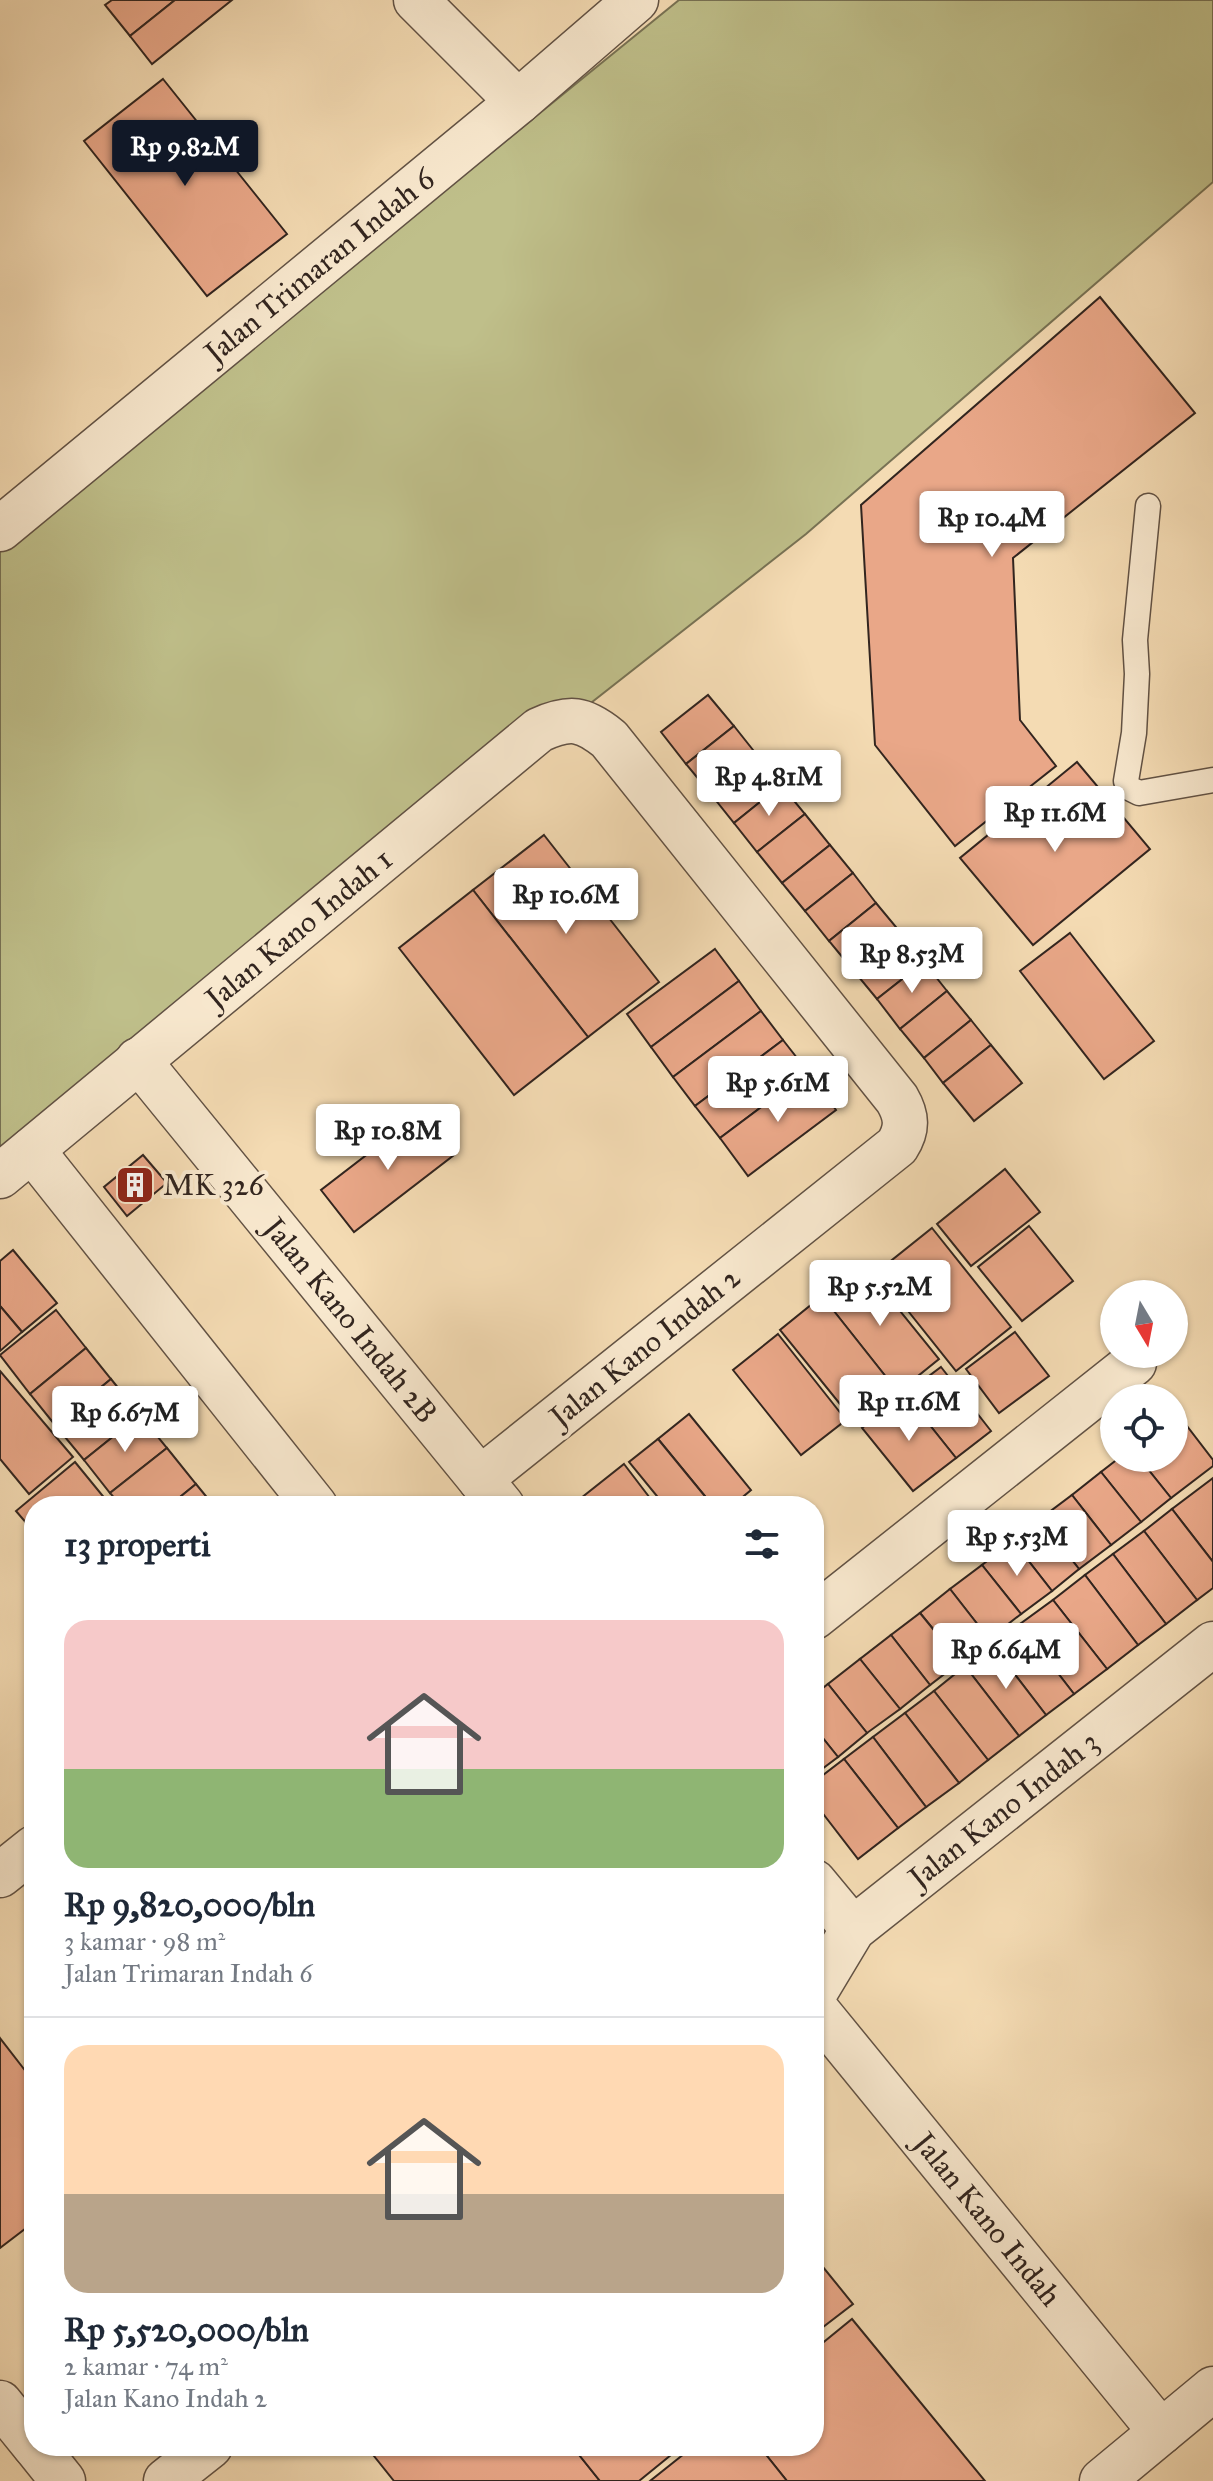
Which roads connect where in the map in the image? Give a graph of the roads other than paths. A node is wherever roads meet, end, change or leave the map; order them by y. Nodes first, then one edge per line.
1 (416, 0) edge
2 (636, 0) edge
3 (518, 102) junction
4 (1148, 506) dead end
5 (0, 529) edge
6 (609, 739) joint
7 (1213, 780) edge
8 (138, 1060) junction
9 (16, 1163) edge
10 (1128, 1368) edge
11 (491, 1492) edge
12 (306, 1496) edge
13 (824, 1609) edge
14 (1213, 1644) edge
15 (24, 1856) edge
16 (0, 1875) edge
17 (824, 1894) edge
18 (853, 1929) junction
19 (824, 1977) edge
20 (824, 2019) edge
21 (1213, 2389) edge
22 (0, 2403) edge
23 (1161, 2432) junction
24 (24, 2433) edge
25 (42, 2456) edge
26 (197, 2456) edge
27 (63, 2481) edge
28 (166, 2481) edge
29 (1102, 2481) edge

1 - 3 street
2 - 3 street, Jalan Trimaran Indah 6
3 - 5 street, Jalan Trimaran Indah 6
4 - 7 lane
6 - 8 street, Jalan Kano Indah 1
6 - 11 street, Jalan Kano Indah 2
8 - 9 street, Jalan Kano Indah 1
8 - 11 street, Jalan Kano Indah 2B
9 - 12 street
10 - 13 street
14 - 18 street, Jalan Kano Indah 3
15 - 16 street
17 - 18 street
18 - 19 street, Jalan Kano Indah 3
20 - 23 street, Jalan Kano Indah
21 - 23 street
22 - 24 street
23 - 29 street
25 - 27 street
26 - 28 street

